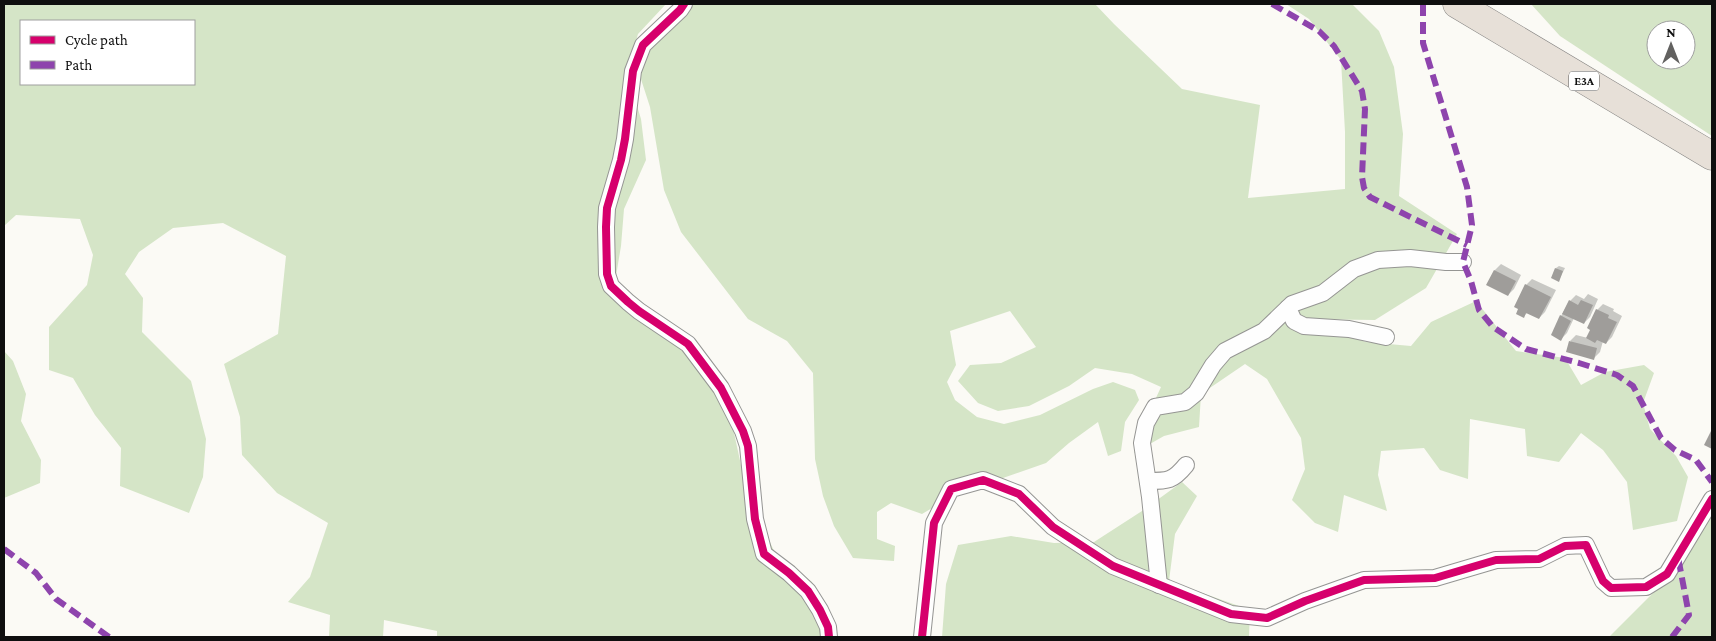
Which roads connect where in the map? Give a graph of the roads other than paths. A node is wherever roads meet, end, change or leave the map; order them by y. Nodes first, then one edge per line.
1 (684, 4) edge
2 (1457, 4) edge
3 (1712, 156) edge
4 (1463, 262) dead end
5 (1288, 308) junction
6 (1386, 337) dead end
7 (1186, 465) dead end
8 (1148, 481) junction
9 (1712, 499) edge
10 (1159, 585) junction
11 (829, 637) edge
12 (922, 637) edge

1 - 11 street
2 - 3 highway, E3A
4 - 5 street
5 - 6 street
5 - 8 street
7 - 8 street
8 - 10 street
9 - 10 street
10 - 12 street

